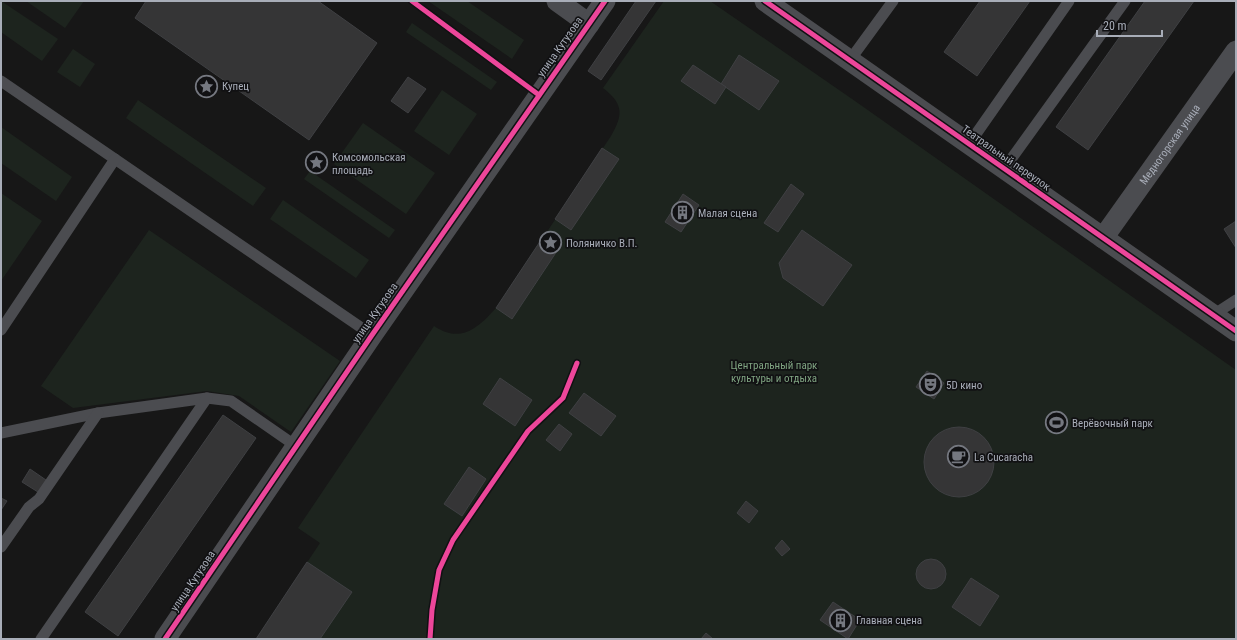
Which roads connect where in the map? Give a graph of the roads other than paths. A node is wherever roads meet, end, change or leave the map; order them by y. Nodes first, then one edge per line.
1 (557, 1) edge
2 (605, 1) edge
3 (765, 1) edge
4 (893, 1) edge
5 (1069, 1) edge
6 (1125, 1) edge
7 (589, 24) junction
8 (1236, 51) edge
9 (850, 60) junction
10 (1, 81) edge
11 (969, 144) junction
12 (115, 160) junction
13 (1004, 168) junction
14 (1103, 238) junction
15 (1236, 300) edge
16 (1213, 315) junction
17 (1, 330) edge
18 (1236, 331) edge
19 (372, 335) junction
20 (207, 398) junction
21 (98, 413) junction
22 (1, 433) edge
23 (296, 446) junction
24 (1, 547) edge
25 (41, 639) edge
26 (165, 639) edge

1 - 7 street
2 - 7 street, улица Кутузова
3 - 9 street, Театральный переулок
4 - 9 lane
5 - 11 lane
6 - 13 lane
7 - 19 street, улица Кутузова
8 - 14 street, Медногорская улица
9 - 11 street, Театральный переулок
10 - 12 lane
11 - 13 street, Театральный переулок
12 - 17 lane
12 - 19 lane
13 - 14 street, Театральный переулок
14 - 16 street, Театральный переулок
15 - 16 lane
16 - 18 street, Театральный переулок
19 - 23 street, улица Кутузова
20 - 21 lane
20 - 23 lane
20 - 25 lane
21 - 22 lane
21 - 24 lane
23 - 26 street, улица Кутузова

